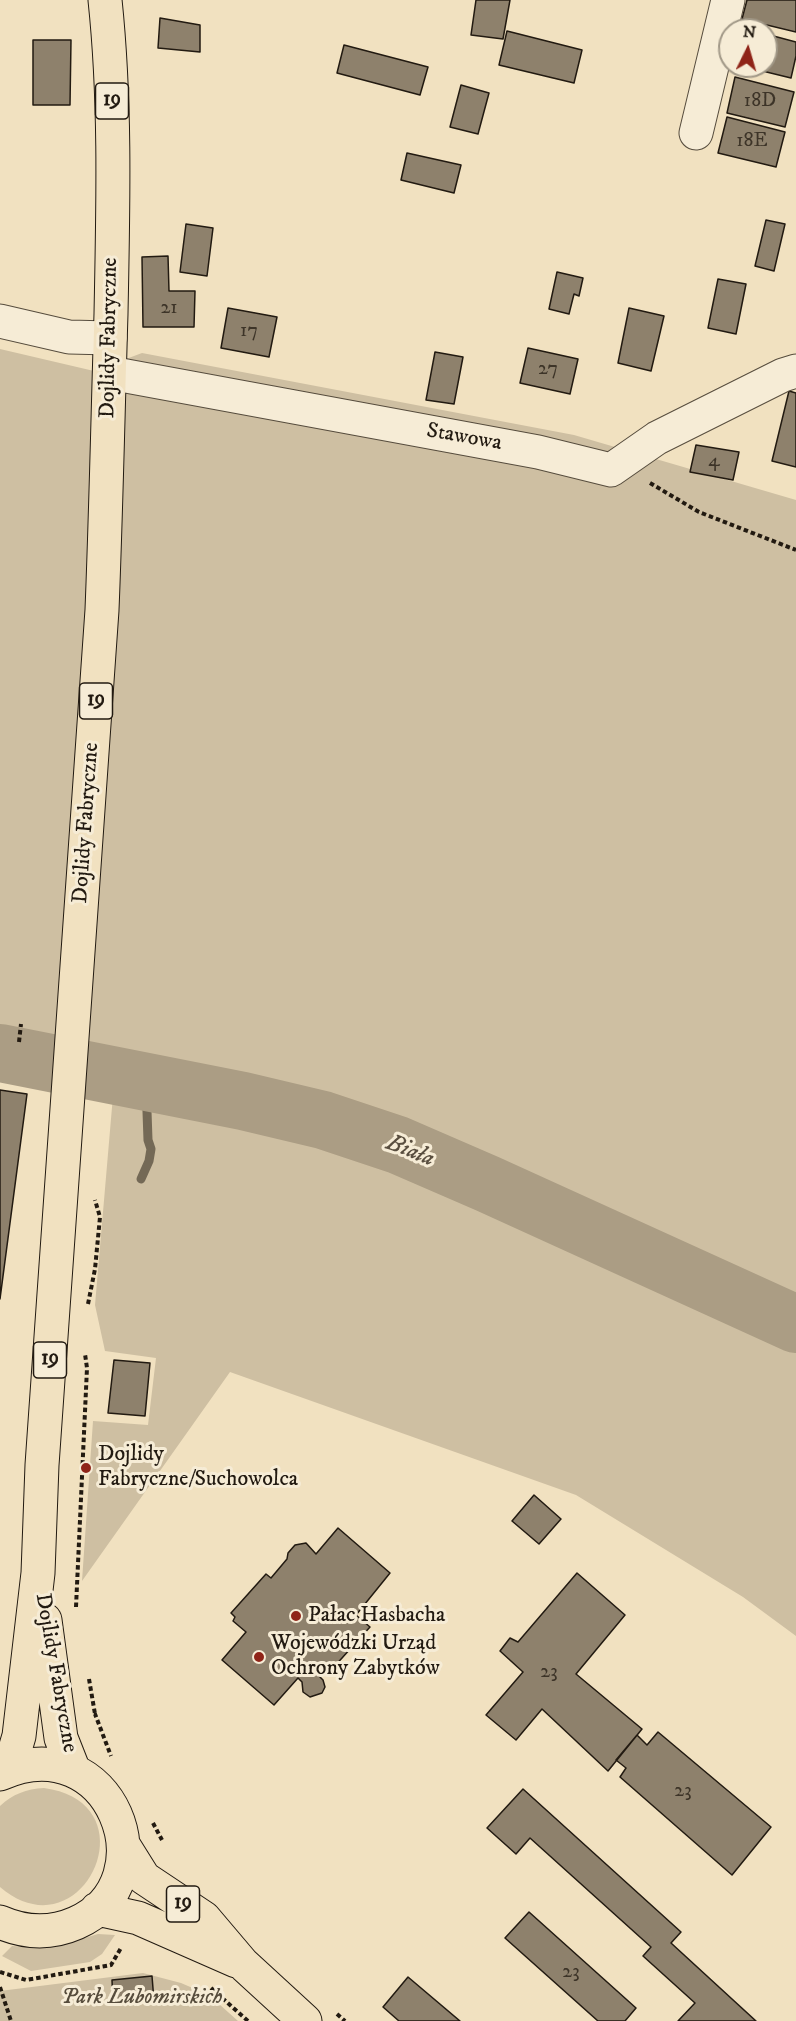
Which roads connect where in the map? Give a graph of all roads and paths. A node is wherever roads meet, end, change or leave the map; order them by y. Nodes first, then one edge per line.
1 (105, 0) edge
2 (728, 0) edge
3 (696, 133) dead end
4 (0, 321) edge
5 (110, 338) junction
6 (796, 370) edge
7 (110, 373) junction
8 (611, 470) junction
9 (796, 550) edge
10 (21, 1024) dead end
11 (19, 1041) dead end
12 (84, 1347) dead end
13 (38, 1573) junction
14 (75, 1609) dead end
15 (89, 1679) dead end
16 (95, 1714) dead end
17 (74, 1771) junction
18 (5, 1772) edge
19 (124, 1846) junction
20 (98, 1909) junction
21 (5, 1928) edge
22 (243, 1964) junction
23 (0, 1987) edge
24 (11, 2021) edge
25 (305, 2021) edge

1 - 5 highway, Dojlidy Fabryczne / 19
2 - 3 street
4 - 5 street
5 - 7 highway, Dojlidy Fabryczne / 19
6 - 8 street
7 - 8 street, Stawowa
7 - 13 highway, Dojlidy Fabryczne / 19
8 - 9 path
10 - 11 path
12 - 14 path
13 - 17 highway, Dojlidy Fabryczne / 19
13 - 18 highway, Dojlidy Fabryczne / 19
15 - 16 path
17 - 18 highway
17 - 19 highway, 19
19 - 20 highway
19 - 22 highway, 19
20 - 21 highway
20 - 22 highway, 19
22 - 25 highway, 19
23 - 24 path

